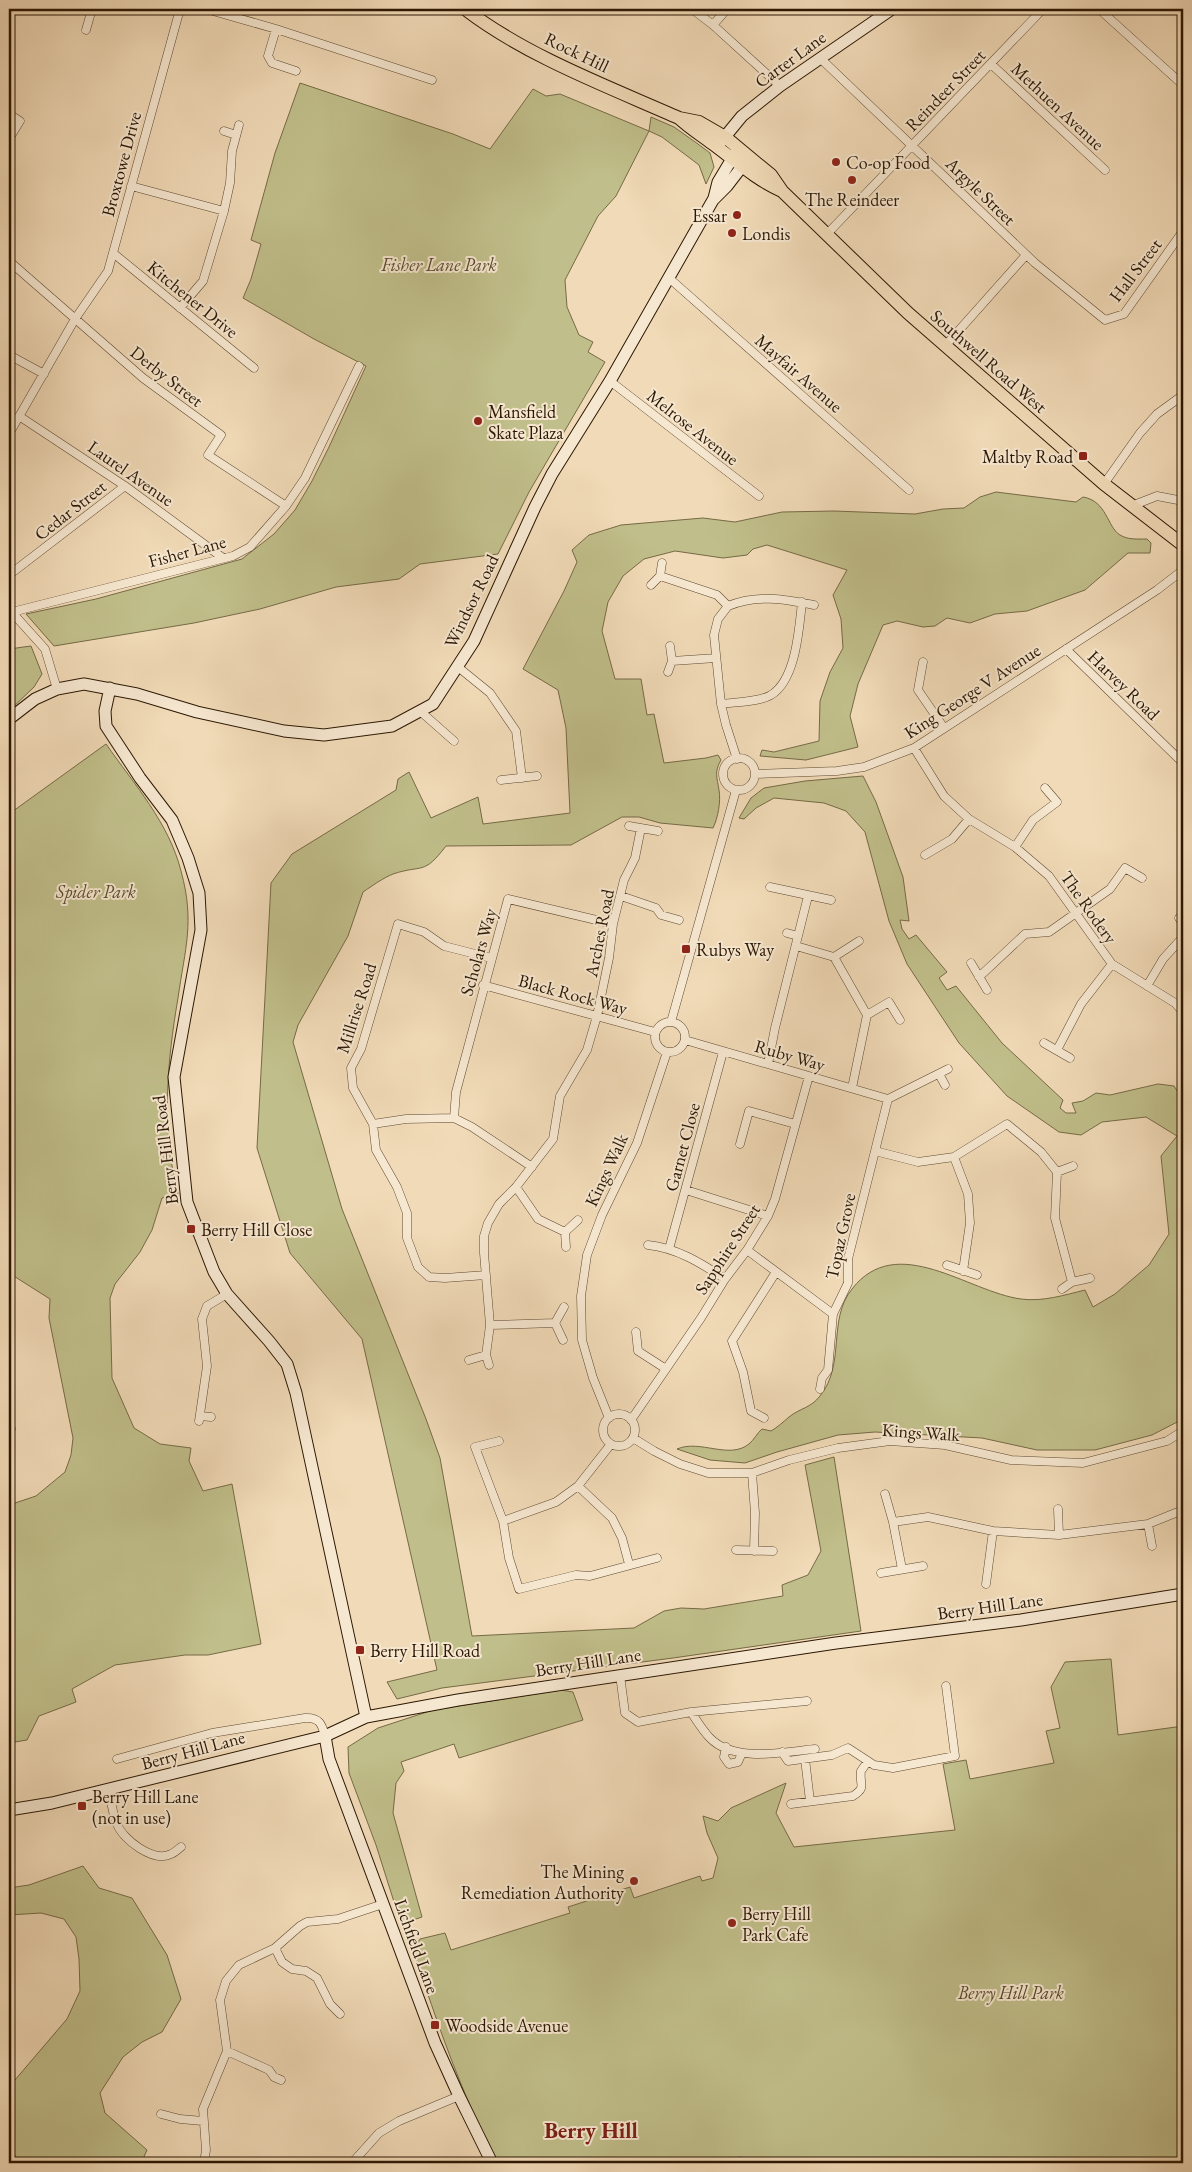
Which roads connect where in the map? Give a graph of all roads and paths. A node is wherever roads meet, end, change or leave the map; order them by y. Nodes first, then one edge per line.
1 (92, 9) edge
2 (180, 9) edge
3 (206, 9) edge
4 (465, 9) edge
5 (692, 9) edge
6 (727, 9) edge
7 (892, 9) edge
8 (1043, 9) edge
9 (1099, 9) edge
10 (713, 25) junction
11 (276, 29) junction
12 (86, 30) dead end
13 (820, 58) junction
14 (990, 64) junction
15 (296, 71) dead end
16 (432, 80) dead end
17 (1183, 85) edge
18 (780, 86) junction
19 (9, 114) edge
20 (679, 118) junction
21 (239, 125) dead end
22 (224, 131) dead end
23 (236, 135) junction
24 (725, 137) junction
25 (9, 139) edge
26 (716, 146) junction
27 (912, 146) junction
28 (741, 157) junction
29 (1105, 170) dead end
30 (131, 186) junction
31 (224, 211) junction
32 (1183, 231) edge
33 (827, 234) junction
34 (113, 252) junction
35 (1026, 255) junction
36 (9, 261) edge
37 (669, 278) junction
38 (180, 308) junction
39 (75, 319) junction
40 (1105, 320) joint
41 (945, 346) junction
42 (9, 355) edge
43 (359, 366) dead end
44 (254, 368) dead end
45 (44, 374) junction
46 (610, 381) junction
47 (1183, 395) edge
48 (19, 416) junction
49 (9, 434) edge
50 (1104, 484) junction
51 (125, 486) junction
52 (909, 490) dead end
53 (759, 496) dead end
54 (1183, 500) edge
55 (286, 506) junction
56 (1134, 506) junction
57 (1183, 545) edge
58 (224, 558) junction
59 (662, 563) dead end
60 (1183, 570) edge
61 (9, 576) edge
62 (660, 576) junction
63 (651, 585) dead end
64 (802, 602) junction
65 (814, 605) dead end
66 (728, 606) junction
67 (10, 611) edge
68 (670, 646) dead end
69 (1066, 649) junction
70 (716, 658) junction
71 (672, 661) junction
72 (923, 662) dead end
73 (458, 667) junction
74 (668, 672) dead end
75 (110, 688) junction
76 (57, 689) junction
77 (722, 704) junction
78 (420, 711) junction
79 (9, 720) edge
80 (944, 728) junction
81 (454, 741) dead end
82 (914, 748) junction
83 (737, 758) junction
84 (1183, 763) edge
85 (755, 774) junction
86 (537, 776) dead end
87 (522, 778) junction
88 (501, 780) dead end
89 (1046, 788) dead end
90 (736, 790) junction
91 (969, 819) junction
92 (629, 826) dead end
93 (641, 828) junction
94 (658, 831) dead end
95 (1015, 847) junction
96 (924, 855) dead end
97 (1142, 878) dead end
98 (770, 887) dead end
99 (621, 896) junction
100 (808, 896) junction
101 (831, 900) dead end
102 (1077, 912) junction
103 (679, 920) dead end
104 (613, 924) junction
105 (787, 934) dead end
106 (798, 936) junction
107 (1183, 937) edge
108 (859, 941) dead end
109 (796, 946) junction
110 (834, 957) junction
111 (491, 958) junction
112 (971, 963) dead end
113 (1112, 964) junction
114 (979, 977) junction
115 (483, 985) junction
116 (1147, 986) junction
117 (987, 990) dead end
118 (1183, 1012) edge
119 (867, 1015) junction
120 (596, 1016) junction
121 (900, 1020) dead end
122 (671, 1022) junction
123 (655, 1032) junction
124 (685, 1040) junction
125 (1044, 1043) dead end
126 (1057, 1050) junction
127 (666, 1052) junction
128 (723, 1052) junction
129 (1070, 1058) dead end
130 (768, 1064) junction
131 (948, 1069) dead end
132 (939, 1074) junction
133 (809, 1076) junction
134 (945, 1085) dead end
135 (852, 1088) junction
136 (888, 1099) junction
137 (454, 1118) junction
138 (373, 1124) junction
139 (795, 1124) junction
140 (740, 1144) dead end
141 (875, 1151) junction
142 (954, 1157) junction
143 (1073, 1166) dead end
144 (532, 1167) junction
145 (1057, 1172) junction
146 (516, 1187) junction
147 (686, 1190) junction
148 (768, 1216) junction
149 (578, 1220) dead end
150 (565, 1232) junction
151 (566, 1246) dead end
152 (648, 1246) dead end
153 (669, 1249) junction
154 (747, 1250) junction
155 (947, 1265) dead end
156 (963, 1271) junction
157 (776, 1272) junction
158 (486, 1275) junction
159 (977, 1275) dead end
160 (1090, 1278) dead end
161 (724, 1279) junction
162 (1072, 1282) junction
163 (1062, 1290) dead end
164 (227, 1294) junction
165 (564, 1307) dead end
166 (833, 1314) junction
167 (555, 1323) junction
168 (490, 1325) junction
169 (636, 1332) dead end
170 (563, 1340) dead end
171 (486, 1355) junction
172 (469, 1360) dead end
173 (489, 1365) dead end
174 (666, 1369) junction
175 (815, 1371) dead end
176 (822, 1378) junction
177 (820, 1389) dead end
178 (751, 1411) junction
179 (742, 1414) dead end
180 (9, 1417) edge
181 (211, 1417) dead end
182 (609, 1418) junction
183 (764, 1418) dead end
184 (631, 1420) junction
185 (1183, 1431) edge
186 (9, 1435) edge
187 (633, 1438) junction
188 (499, 1441) dead end
189 (611, 1444) junction
190 (752, 1473) junction
191 (578, 1486) junction
192 (885, 1494) dead end
193 (1058, 1509) dead end
194 (1183, 1510) edge
195 (503, 1521) junction
196 (893, 1522) junction
197 (1148, 1524) junction
198 (993, 1531) junction
199 (1058, 1535) junction
200 (1152, 1546) dead end
201 (736, 1550) dead end
202 (754, 1551) junction
203 (773, 1551) dead end
204 (657, 1558) dead end
205 (629, 1564) junction
206 (923, 1566) dead end
207 (902, 1570) junction
208 (881, 1573) dead end
209 (986, 1584) dead end
210 (1183, 1594) edge
211 (620, 1675) junction
212 (946, 1686) dead end
213 (807, 1701) dead end
214 (691, 1712) junction
215 (366, 1717) junction
216 (325, 1736) junction
217 (726, 1747) junction
218 (815, 1749) dead end
219 (782, 1752) junction
220 (742, 1753) junction
221 (805, 1758) junction
222 (117, 1759) dead end
223 (868, 1761) junction
224 (109, 1789) junction
225 (810, 1802) junction
226 (791, 1804) dead end
227 (9, 1810) edge
228 (181, 1847) dead end
229 (383, 1904) junction
230 (274, 1948) junction
231 (340, 2014) dead end
232 (227, 2051) junction
233 (281, 2080) dead end
234 (459, 2096) junction
235 (161, 2114) dead end
236 (203, 2121) junction
237 (204, 2163) edge
238 (352, 2163) edge
239 (492, 2163) edge

1 - 12 street
2 - 30 street, Broxtowe Drive
3 - 11 street
4 - 20 main road, Rock Hill
5 - 10 street
6 - 10 street
7 - 13 street, Carter Lane
8 - 14 street, Reindeer Street
9 - 17 street
10 - 18 street
11 - 15 street
11 - 16 street
13 - 18 street, Carter Lane
13 - 27 street, Argyle Street
14 - 27 street, Reindeer Street
14 - 29 street, Methuen Avenue
18 - 24 street, Carter Lane
19 - 25 street
20 - 24 main road, Rock Hill
20 - 26 main road, Rock Hill
21 - 23 street
22 - 23 street
23 - 31 street
24 - 26 street, Carter Lane
24 - 28 main road, Rock Hill
26 - 28 main road, Rock Hill
27 - 33 street, Reindeer Street
27 - 35 street, Argyle Street
28 - 33 main road, Southwell Road West
28 - 37 street, Windsor Road
30 - 31 street
30 - 34 street, Broxtowe Drive
31 - 38 street
32 - 40 street, Hall Street
33 - 41 main road, Southwell Road West
34 - 38 street, Kitchener Drive
34 - 39 street, Broxtowe Drive
35 - 40 street, Argyle Street
35 - 41 street
36 - 39 street, Derby Street
37 - 46 street, Windsor Road
37 - 52 street, Mayfair Avenue
38 - 44 street, Kitchener Drive
39 - 45 street, Broxtowe Drive
39 - 55 street, Derby Street
41 - 50 main road, Southwell Road West
42 - 45 street
43 - 55 street, Fisher Lane
45 - 48 street, Broxtowe Drive
46 - 53 street, Melrose Avenue
46 - 73 street, Windsor Road
47 - 50 street
48 - 49 street, Broxtowe Drive
48 - 51 street, Laurel Avenue
50 - 56 main road, Southwell Road West
51 - 58 street, Laurel Avenue
51 - 61 street, Cedar Street
54 - 56 street
55 - 58 street, Fisher Lane
56 - 57 main road, Southwell Road West
58 - 67 street, Fisher Lane
59 - 62 street
60 - 69 street, King George V Avenue
62 - 63 street
62 - 66 street
64 - 65 street
64 - 66 street
64 - 77 street
66 - 70 street
67 - 76 street
68 - 71 street
69 - 80 street, King George V Avenue
69 - 84 street, Harvey Road
70 - 71 street
70 - 77 street
71 - 74 street
72 - 80 street
73 - 78 street, Windsor Road
73 - 87 street
75 - 76 street, Windsor Road
75 - 78 street, Windsor Road
75 - 164 street, Berry Hill Road
76 - 79 street, Windsor Road
77 - 83 street
78 - 81 street
80 - 82 street, King George V Avenue
82 - 85 street, King George V Avenue
82 - 91 street, The Rodery
83 - 85 street
83 - 90 street
85 - 90 street
86 - 87 street
87 - 88 street
89 - 95 street
90 - 122 street
91 - 95 street, The Rodery
91 - 96 street
92 - 93 street
93 - 94 street
93 - 99 street, Arches Road
95 - 102 street, The Rodery
97 - 102 street
98 - 100 street
99 - 103 street
99 - 104 street, Arches Road
100 - 101 street
100 - 106 street
102 - 113 street, The Rodery
102 - 114 street
104 - 111 street, Scholars Way
104 - 120 street, Arches Road
105 - 106 street
106 - 109 street
107 - 116 street
108 - 110 street
109 - 110 street
109 - 130 street
110 - 119 street
111 - 115 street, Scholars Way
111 - 138 street, Millrise Road
112 - 114 street
113 - 116 street, The Rodery
113 - 126 street
114 - 117 street
115 - 120 street, Black Rock Way
115 - 137 street, Scholars Way
116 - 118 street, The Rodery
119 - 121 street
119 - 135 street
120 - 123 street, Black Rock Way
120 - 144 street, Arches Road
122 - 123 street
122 - 124 street
123 - 127 street
124 - 127 street
124 - 128 street, Ruby Way
125 - 126 street
126 - 129 street
127 - 182 street, Kings Walk
128 - 130 street, Ruby Way
128 - 147 street, Garnet Close
130 - 133 street, Ruby Way
131 - 132 street
132 - 134 street
132 - 136 street
133 - 135 street, Ruby Way
133 - 139 street, Sapphire Street
135 - 136 street, Ruby Way
136 - 141 street, Topaz Grove
137 - 138 street
137 - 144 street
138 - 158 street, Millrise Road
139 - 140 street
139 - 148 street, Sapphire Street
141 - 142 street
141 - 166 street, Topaz Grove
142 - 145 street
142 - 156 street
143 - 145 street
144 - 146 street, Arches Road
145 - 162 street
146 - 150 street
146 - 158 street, Arches Road
147 - 148 street
147 - 153 street, Garnet Close
148 - 154 street, Sapphire Street
149 - 150 street
150 - 151 street
152 - 153 street
153 - 161 street
154 - 157 street
154 - 161 street, Sapphire Street
155 - 156 street
156 - 159 street
157 - 166 street
157 - 178 street
158 - 168 street, Arches Road
160 - 162 street
161 - 174 street, Sapphire Street
162 - 163 street
164 - 181 street
164 - 215 street, Berry Hill Road
165 - 167 street
166 - 176 street, Topaz Grove
167 - 168 street
167 - 170 street
168 - 171 street, Arches Road
169 - 174 street
171 - 172 street
171 - 173 street
174 - 184 street, Sapphire Street
175 - 176 street
176 - 177 street, Topaz Grove
178 - 179 street
178 - 183 street
180 - 186 street
182 - 184 street
182 - 189 street
184 - 187 street
185 - 190 street, Kings Walk
187 - 189 street
187 - 190 street, Kings Walk
188 - 195 street
189 - 191 street
190 - 202 street
191 - 195 street
191 - 205 street
192 - 196 street
193 - 199 street
194 - 197 street
195 - 205 street
196 - 198 street
196 - 207 street
197 - 199 street
197 - 200 street
198 - 199 street
198 - 209 street
201 - 202 street
202 - 203 street
204 - 205 street
206 - 207 street
207 - 208 street
210 - 211 street, Berry Hill Lane
211 - 214 street
211 - 215 street, Berry Hill Lane
212 - 223 street
213 - 214 street
214 - 217 street
215 - 216 street, Berry Hill Lane
216 - 222 street
216 - 224 street, Berry Hill Lane
216 - 229 street, Lichfield Lane
217 - 220 street
217 - 220 street
218 - 219 street
219 - 220 street
219 - 221 street
221 - 223 street
221 - 225 street
223 - 225 street
224 - 227 street, Berry Hill Lane
224 - 228 street
225 - 226 street
229 - 230 street
229 - 234 street, Lichfield Lane
230 - 231 street
230 - 232 street
232 - 233 street
232 - 236 street
234 - 238 street
234 - 239 street, Lichfield Lane
235 - 236 street
236 - 237 street

